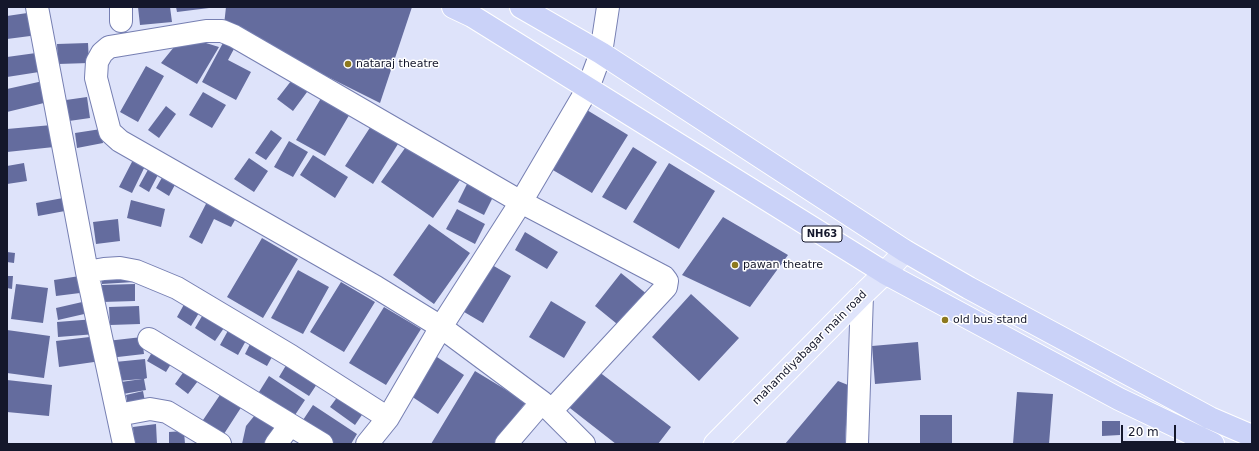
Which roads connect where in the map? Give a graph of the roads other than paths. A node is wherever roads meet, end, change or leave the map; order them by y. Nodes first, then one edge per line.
1 (37, 7) edge
2 (453, 7) edge
3 (521, 7) edge
4 (608, 7) edge
5 (601, 53) junction
6 (588, 88) junction
7 (521, 202) junction
8 (905, 251) junction
9 (87, 272) junction
10 (885, 273) junction
11 (862, 294) junction
12 (441, 327) junction
13 (149, 339) dead end
14 (547, 407) junction
15 (118, 415) junction
16 (388, 418) junction
17 (290, 425) junction
18 (1252, 436) edge
19 (124, 444) edge
20 (220, 444) edge
21 (276, 444) edge
22 (322, 444) edge
23 (367, 444) edge
24 (506, 444) edge
25 (584, 444) edge
26 (715, 444) edge
27 (856, 444) edge
28 (1214, 444) edge

1 - 9 street
2 - 6 highway, NH63
3 - 5 highway, NH63
4 - 5 street
5 - 6 street
5 - 8 highway, NH63
6 - 7 street
6 - 10 highway, NH63
7 - 12 street
7 - 12 street
7 - 14 street
8 - 10 main road, mahamdiyabagar main road
8 - 18 highway, NH63
9 - 15 street
9 - 16 street
10 - 11 main road, mahamdiyabagar main road
10 - 28 highway, NH63
11 - 26 main road, mahamdiyabagar main road
11 - 27 street
12 - 14 street
12 - 16 street
13 - 17 street
14 - 24 street
14 - 25 street
15 - 19 street
15 - 20 street
16 - 23 street
17 - 21 street
17 - 22 street

